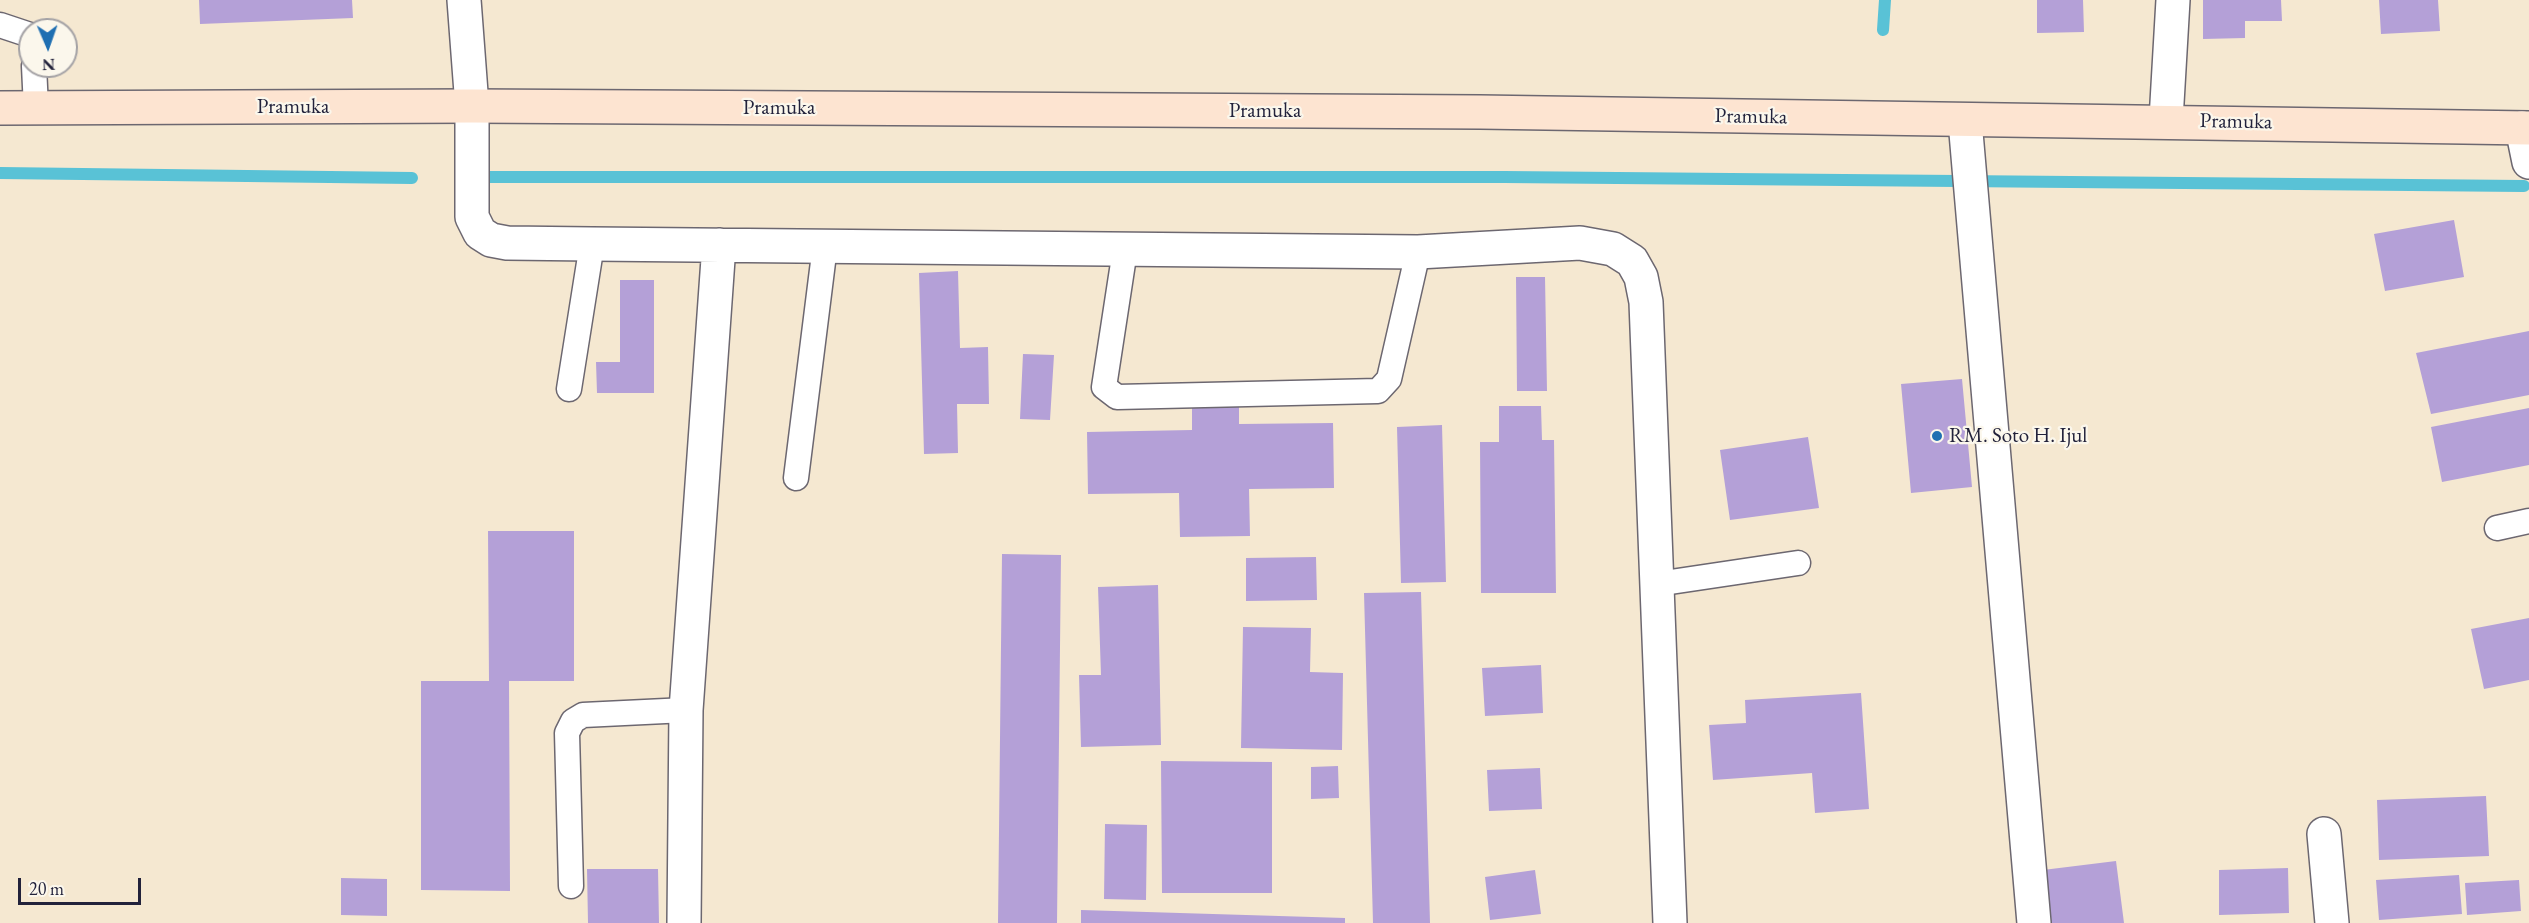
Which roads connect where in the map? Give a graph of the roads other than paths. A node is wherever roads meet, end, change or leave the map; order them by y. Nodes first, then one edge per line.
1 (464, 0) edge
2 (2173, 0) edge
3 (0, 25) edge
4 (18, 31) edge
5 (35, 78) edge
6 (472, 106) junction
7 (0, 108) edge
8 (36, 108) junction
9 (2166, 120) junction
10 (1965, 121) junction
11 (2525, 128) edge
12 (2529, 161) edge
13 (592, 244) junction
14 (719, 245) junction
15 (825, 246) junction
16 (1125, 250) junction
17 (1418, 252) junction
18 (569, 389) dead end
19 (796, 478) dead end
20 (2529, 521) edge
21 (2497, 528) dead end
22 (1798, 563) dead end
23 (1657, 584) junction
24 (686, 710) junction
25 (2325, 834) dead end
26 (571, 886) dead end
27 (684, 923) edge
28 (1670, 923) edge
29 (2034, 923) edge
30 (2332, 923) edge

1 - 6 street
2 - 9 street
3 - 4 lane
5 - 8 lane
6 - 8 street, Pramuka
6 - 10 street, Pramuka
6 - 13 street
7 - 8 street, Pramuka
9 - 10 street, Pramuka
9 - 11 street, Pramuka
10 - 29 street
11 - 12 street
13 - 14 street
13 - 18 lane
14 - 15 street
14 - 24 street
15 - 16 street
15 - 19 lane
16 - 17 street
16 - 17 lane
17 - 23 street
20 - 21 lane
22 - 23 lane
23 - 28 street
24 - 26 lane
24 - 27 street
25 - 30 street

